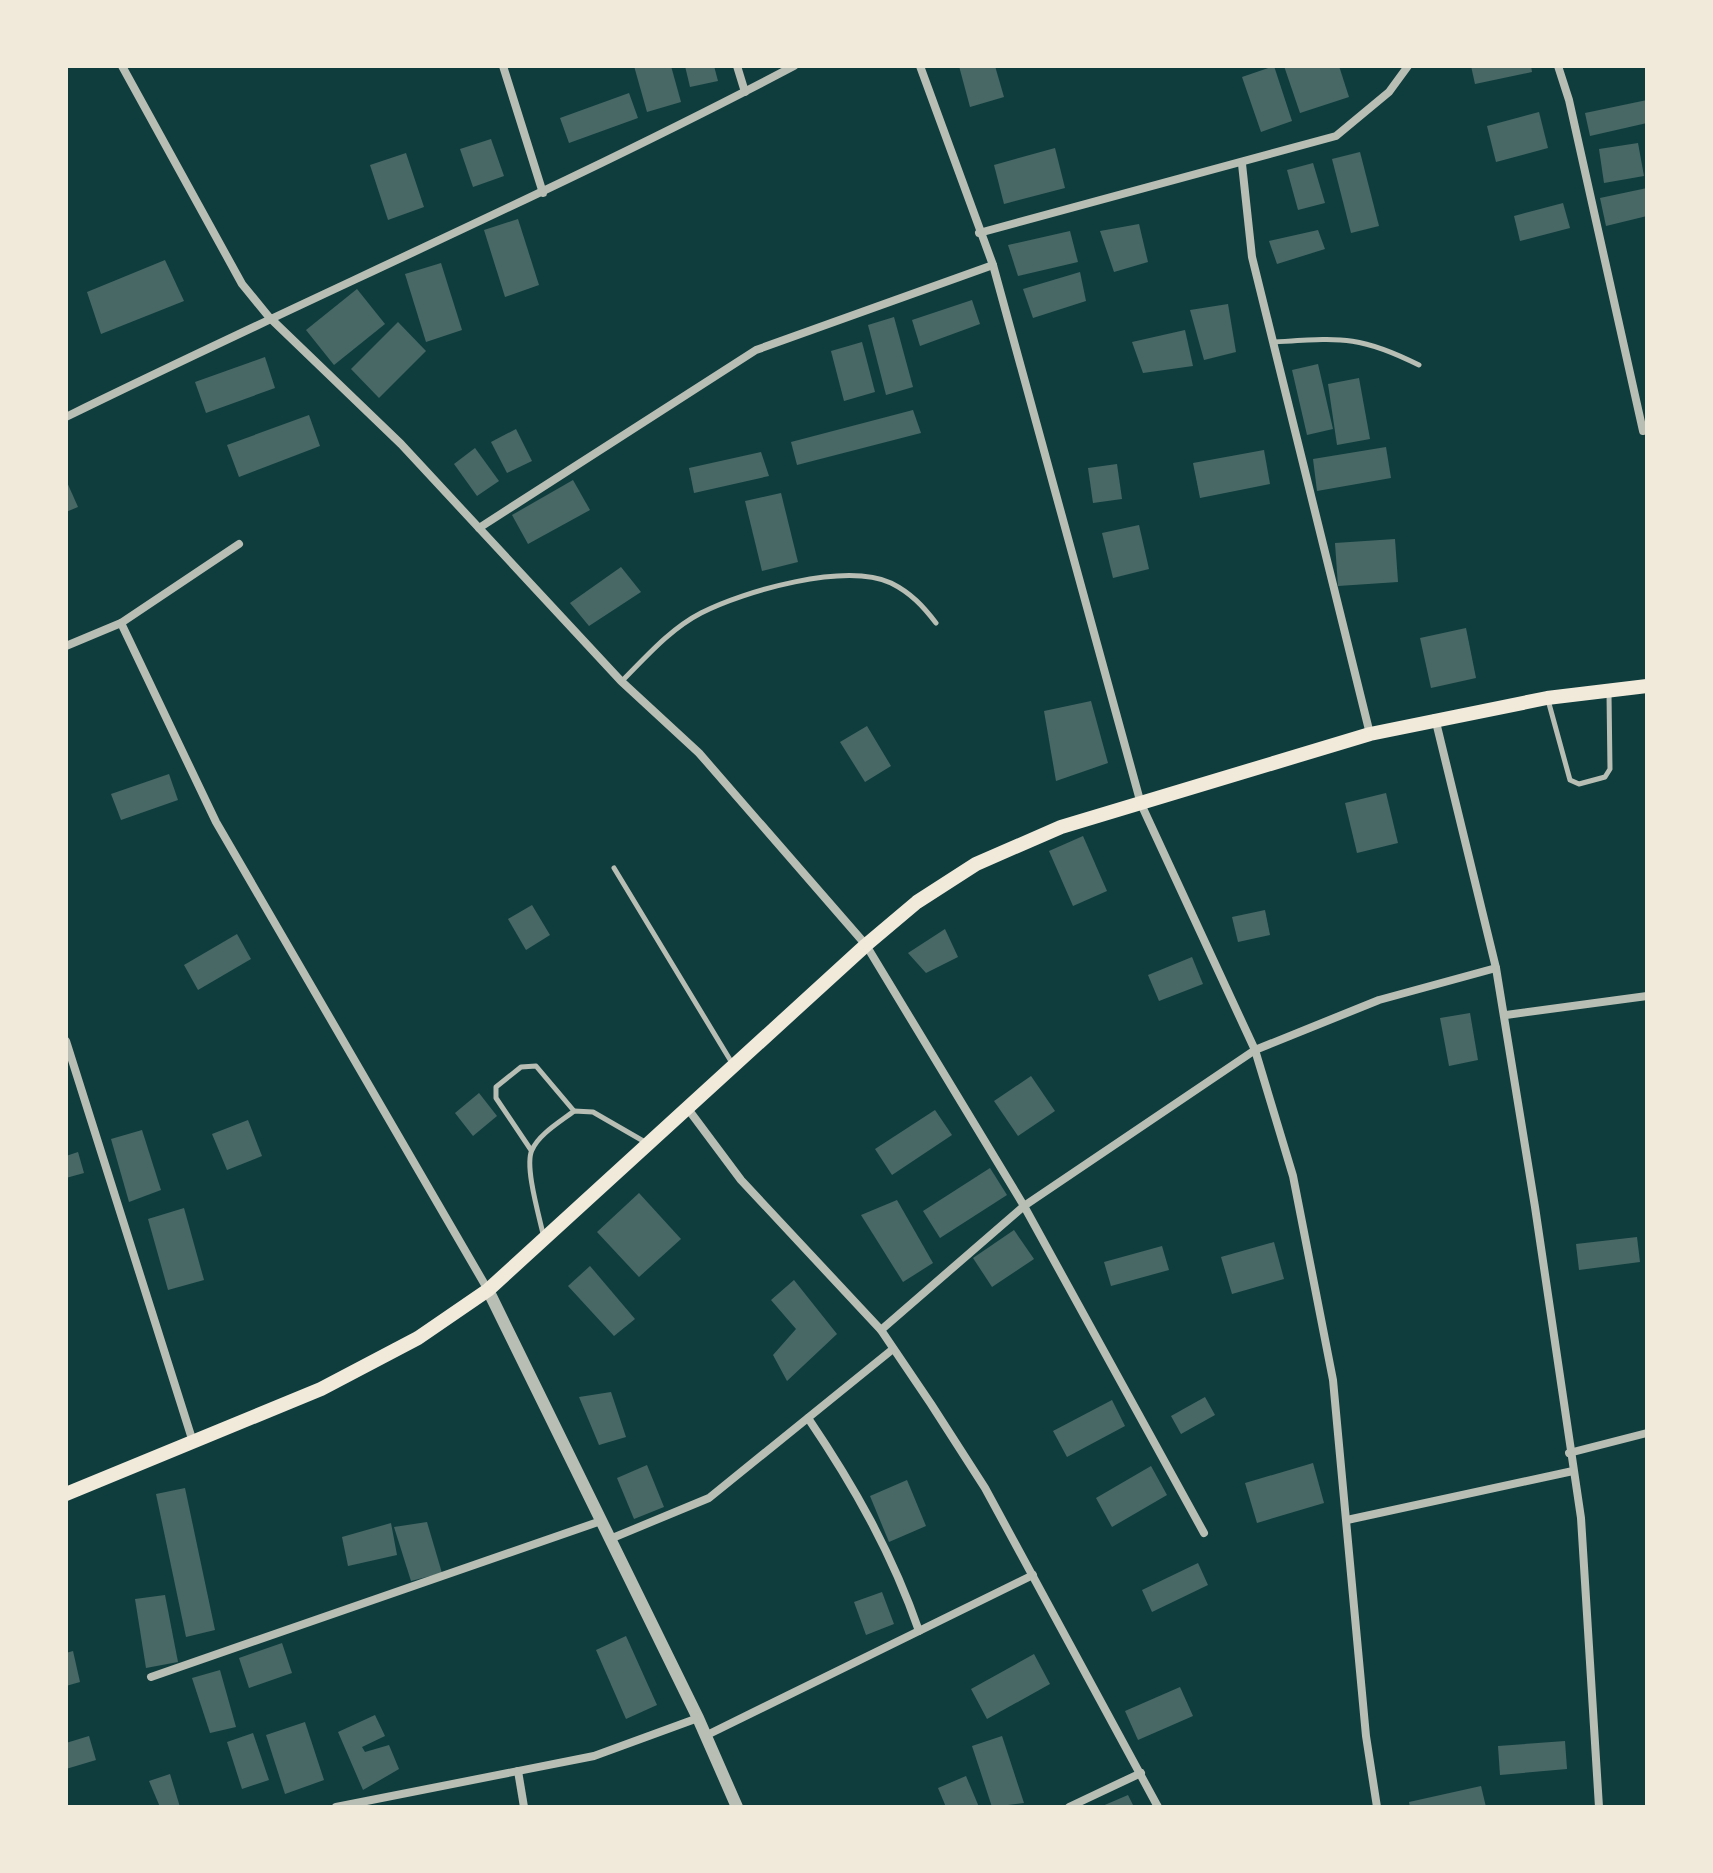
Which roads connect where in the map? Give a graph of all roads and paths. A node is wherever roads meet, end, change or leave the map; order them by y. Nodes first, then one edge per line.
1 (122, 66) edge
2 (503, 66) edge
3 (737, 66) edge
4 (794, 66) edge
5 (920, 66) edge
6 (1408, 66) edge
7 (1558, 66) edge
8 (745, 92) junction
9 (1242, 164) junction
10 (543, 193) junction
11 (979, 233) junction
12 (993, 265) junction
13 (269, 317) junction
14 (1275, 342) junction
15 (1419, 365) dead end
16 (66, 417) edge
17 (1643, 431) dead end
18 (479, 528) junction
19 (239, 544) dead end
20 (121, 623) junction
21 (936, 623) dead end
22 (66, 646) edge
23 (621, 681) junction
24 (1647, 686) edge
25 (1609, 693) junction
26 (1547, 698) junction
27 (1435, 718) junction
28 (1370, 734) junction
29 (1141, 804) junction
30 (614, 868) dead end
31 (866, 945) junction
32 (1496, 968) junction
33 (1647, 996) edge
34 (1506, 1015) junction
35 (66, 1041) edge
36 (1255, 1050) junction
37 (733, 1065) junction
38 (688, 1109) junction
39 (574, 1111) junction
40 (649, 1145) junction
41 (531, 1150) junction
42 (1024, 1206) junction
43 (544, 1240) junction
44 (488, 1290) junction
45 (881, 1330) junction
46 (893, 1349) junction
47 (808, 1418) junction
48 (1647, 1433) edge
49 (193, 1442) junction
50 (1569, 1453) junction
51 (1573, 1471) junction
52 (66, 1494) edge
53 (1347, 1520) junction
54 (601, 1521) junction
55 (1204, 1533) dead end
56 (610, 1539) junction
57 (1033, 1575) junction
58 (919, 1631) junction
59 (151, 1677) dead end
60 (698, 1718) junction
61 (705, 1736) junction
62 (518, 1771) junction
63 (1141, 1773) junction
64 (341, 1806) edge
65 (524, 1807) edge
66 (737, 1807) edge
67 (1069, 1807) edge
68 (1158, 1807) edge
69 (1377, 1807) edge
70 (1599, 1807) edge

1 - 13 street
2 - 10 street
3 - 8 street
4 - 8 street
5 - 11 street
6 - 9 street
7 - 17 street
8 - 10 street
9 - 11 street
9 - 14 street
10 - 13 street
11 - 12 street
12 - 18 street
12 - 29 street
13 - 16 street
13 - 18 street
14 - 15 lane
14 - 28 street
18 - 23 street
19 - 20 street
20 - 22 street
20 - 44 street
21 - 23 lane
23 - 31 street
24 - 25 main road
25 - 26 main road
25 - 26 lane
26 - 27 main road
27 - 28 main road
27 - 32 street
28 - 29 main road
29 - 31 main road
29 - 36 street
30 - 37 lane
31 - 37 main road
31 - 42 street
32 - 34 street
32 - 36 street
33 - 34 street
34 - 50 street
35 - 49 street
36 - 42 street
36 - 53 street
37 - 38 main road
38 - 40 main road
38 - 45 street
39 - 40 lane
39 - 41 lane
39 - 41 lane
40 - 43 main road
41 - 43 lane
42 - 45 street
42 - 55 street
43 - 44 main road
44 - 49 main road
44 - 54 street
45 - 46 street
46 - 47 street
46 - 57 street
47 - 56 street
47 - 58 street
48 - 50 street
49 - 52 main road
50 - 51 street
51 - 53 street
51 - 70 street
53 - 69 street
54 - 56 street
54 - 59 street
56 - 60 street
57 - 58 street
57 - 63 street
58 - 61 street
60 - 61 street
60 - 62 street
61 - 66 street
62 - 64 street
62 - 65 street
63 - 67 street
63 - 68 street

